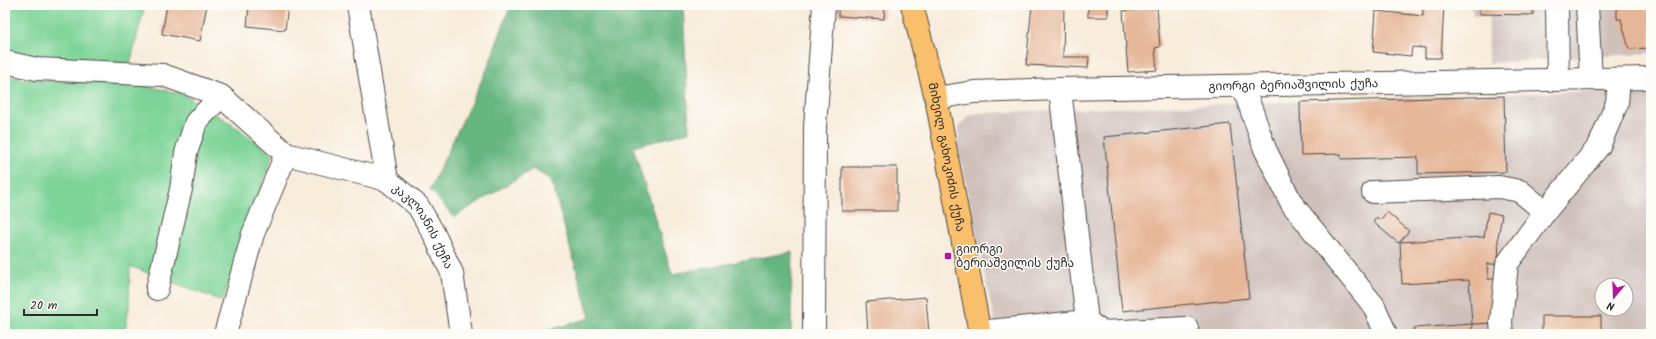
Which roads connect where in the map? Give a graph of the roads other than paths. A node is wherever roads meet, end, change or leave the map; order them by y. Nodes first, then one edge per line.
1 (358, 5) edge
2 (824, 5) edge
3 (912, 5) edge
4 (1558, 5) edge
5 (1588, 5) edge
6 (5, 62) edge
7 (1651, 78) edge
8 (1591, 79) junction
9 (1619, 79) junction
10 (1558, 80) junction
11 (1243, 86) junction
12 (1060, 89) junction
13 (221, 96) junction
14 (936, 98) junction
15 (286, 154) junction
16 (387, 180) junction
17 (1373, 192) dead end
18 (1545, 212) junction
19 (157, 289) dead end
20 (1087, 321) junction
21 (1187, 328) dead end
22 (980, 333) edge
23 (225, 334) edge
24 (460, 334) edge
25 (814, 334) edge
26 (1386, 334) edge
27 (1502, 334) edge

1 - 16 street, კაკლიანის ქუჩა
2 - 25 street
3 - 14 main road, მიხეილ გახოკიძის ქუჩა
4 - 10 street
5 - 8 street
6 - 13 street
7 - 9 street, გიორგი ბერიაშვილის ქუჩა
8 - 9 street, გიორგი ბერიაშვილის ქუჩა
8 - 10 street, გიორგი ბერიაშვილის ქუჩა
9 - 18 street
10 - 11 street, გიორგი ბერიაშვილის ქუჩა
11 - 12 street, გიორგი ბერიაშვილის ქუჩა
11 - 26 street
12 - 14 street, გიორგი ბერიაშვილის ქუჩა
12 - 20 street
13 - 15 street
13 - 19 street
14 - 22 main road, მიხეილ გახოკიძის ქუჩა
15 - 16 street
15 - 23 street
16 - 24 street, კაკლიანის ქუჩა
17 - 18 street
18 - 27 street
20 - 21 street
20 - 22 street

